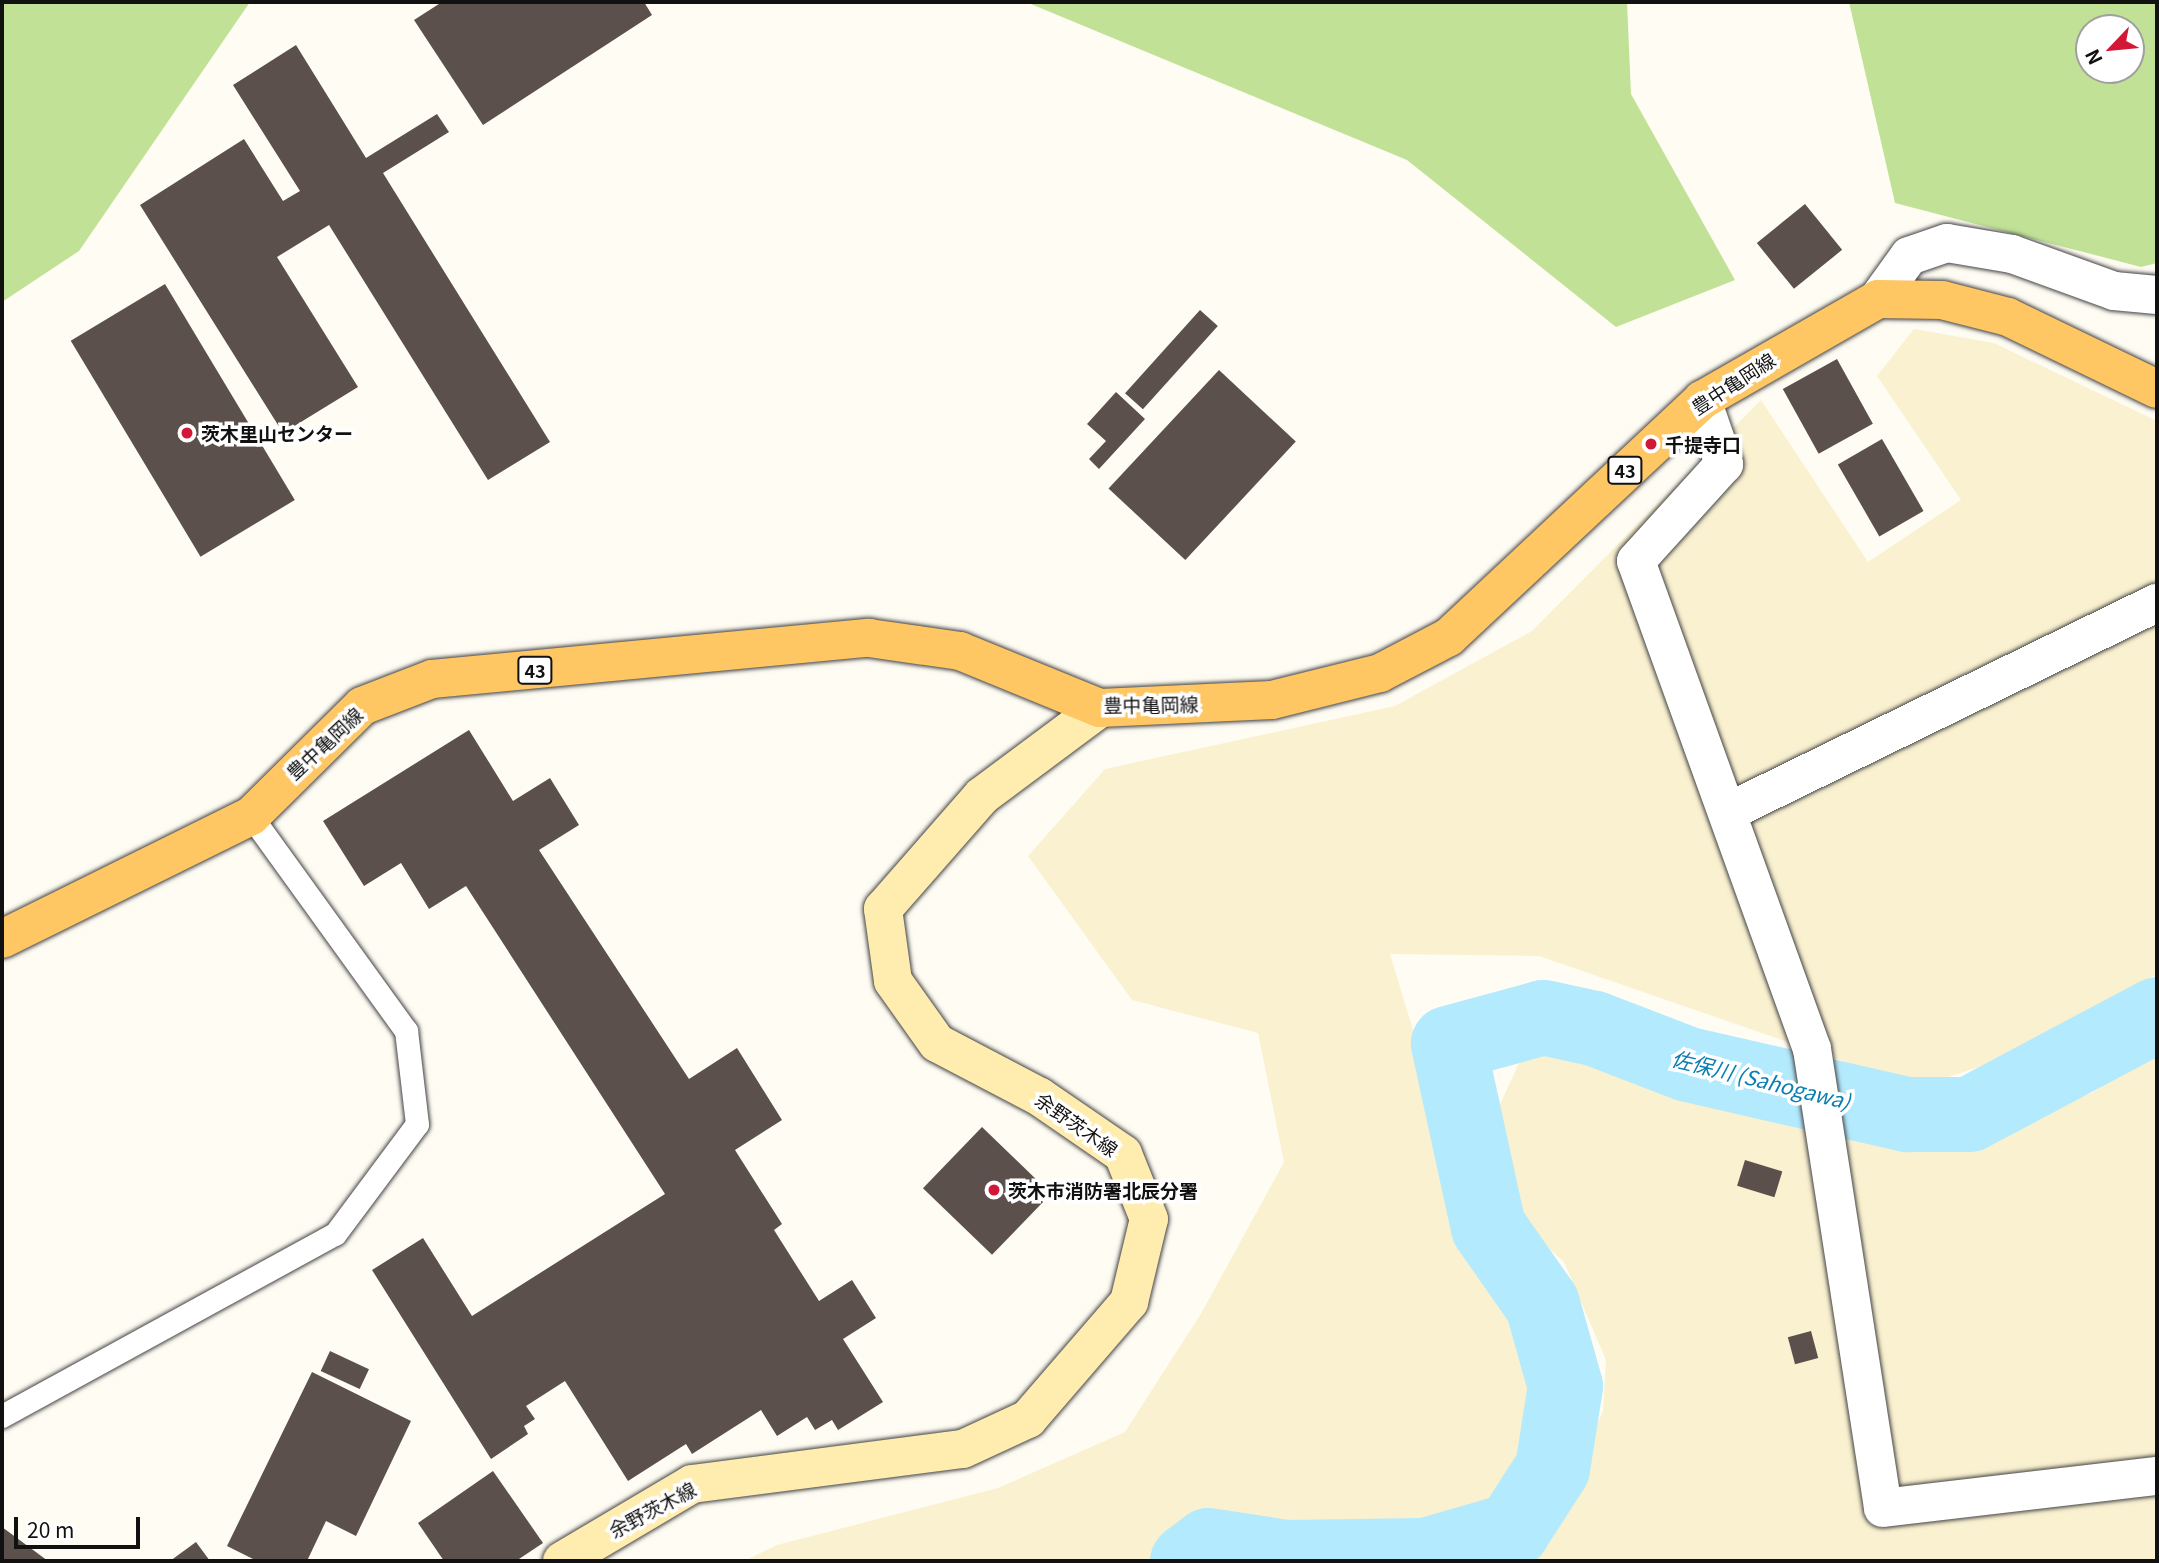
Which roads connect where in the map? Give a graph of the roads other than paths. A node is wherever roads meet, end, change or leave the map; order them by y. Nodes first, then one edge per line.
1 (2157, 295) edge
2 (1878, 299) junction
3 (2157, 389) edge
4 (1702, 400) junction
5 (2157, 603) edge
6 (1100, 708) junction
7 (1730, 811) junction
8 (251, 816) junction
9 (2, 939) edge
10 (2, 1416) edge
11 (2157, 1476) edge
12 (562, 1561) edge

1 - 2 street
2 - 3 main road
2 - 4 main road, 豊中亀岡線 / 43
4 - 6 main road, 豊中亀岡線 / 43
4 - 7 street
5 - 7 street
6 - 8 main road, 豊中亀岡線 / 43
6 - 12 main road, 余野茨木線
7 - 11 street
8 - 9 main road, 豊中亀岡線 / 43
8 - 10 lane

